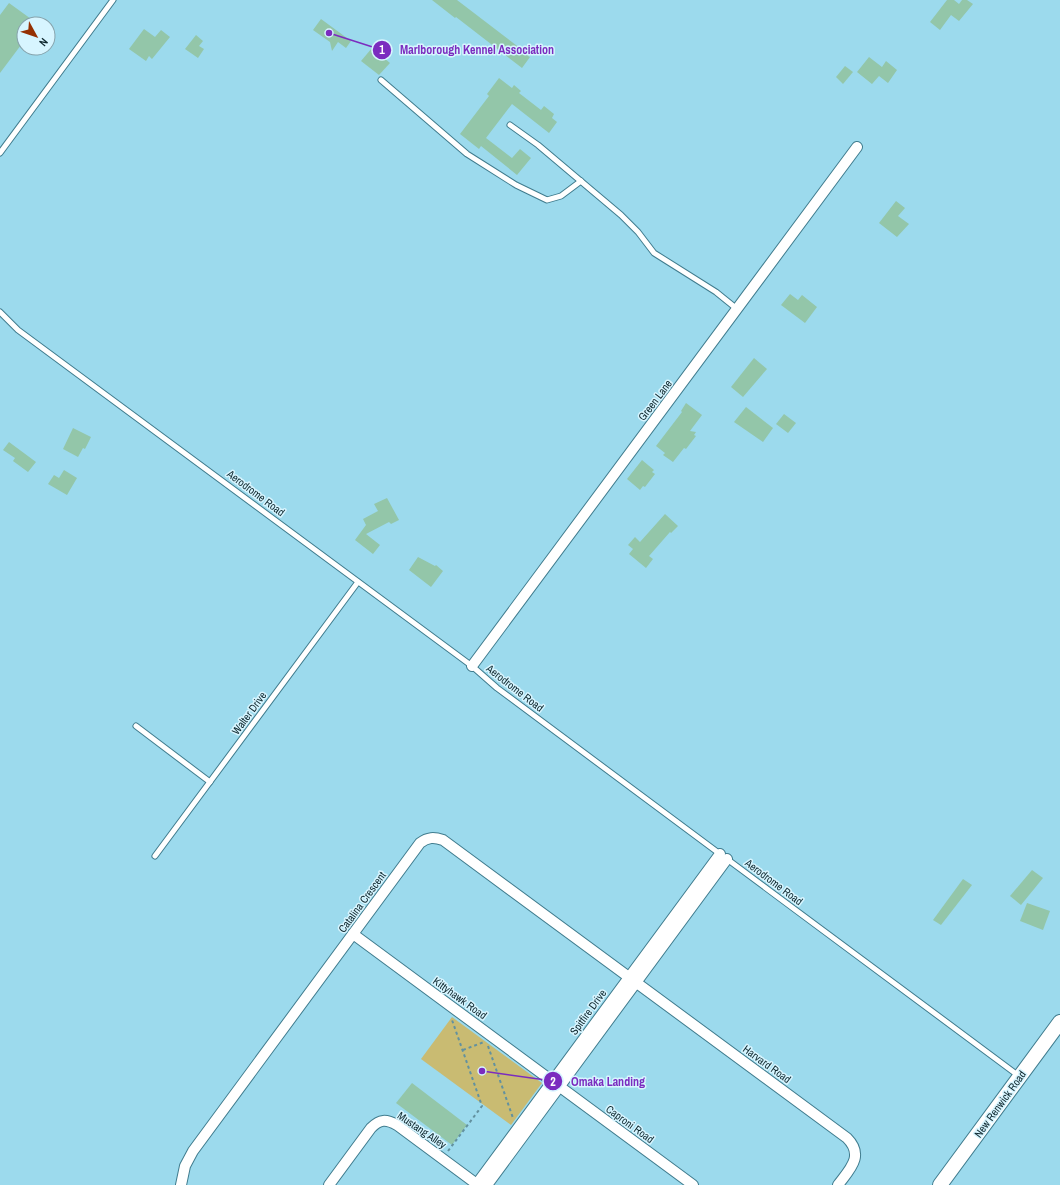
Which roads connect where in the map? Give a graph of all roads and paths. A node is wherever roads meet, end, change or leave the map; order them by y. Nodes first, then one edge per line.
1 (113, 0) edge
2 (381, 80) dead end
3 (510, 125) dead end
4 (857, 147) dead end
5 (0, 153) edge
6 (581, 181) junction
7 (737, 309) junction
8 (0, 312) edge
9 (358, 582) junction
10 (472, 666) junction
11 (136, 726) dead end
12 (210, 782) junction
13 (155, 856) dead end
14 (724, 857) junction
15 (353, 934) junction
16 (632, 980) junction
17 (451, 1017) dead end
18 (1060, 1022) edge
19 (462, 1050) junction
20 (1020, 1076) junction
21 (556, 1084) junction
22 (513, 1119) dead end
23 (446, 1154) dead end
24 (181, 1185) edge
25 (329, 1185) edge
26 (477, 1185) edge
27 (487, 1185) edge
28 (693, 1185) edge
29 (838, 1185) edge
30 (940, 1185) edge

1 - 5 lane
2 - 6 lane
3 - 6 lane
4 - 7 street, Green Lane
6 - 7 lane
7 - 10 street, Green Lane
8 - 9 lane, Aerodrome Road
9 - 10 lane, Aerodrome Road
9 - 12 lane, Walter Drive
10 - 14 lane, Aerodrome Road
11 - 12 lane
12 - 13 lane, Walter Drive
14 - 16 street, Spitfire Drive
14 - 20 lane, Aerodrome Road
15 - 16 street, Catalina Crescent
15 - 21 street, Kittyhawk Road
15 - 24 street, Catalina Crescent
16 - 21 street, Spitfire Drive
16 - 29 street, Harvard Road
17 - 19 path
18 - 20 street, New Renwick Road
19 - 22 path
19 - 23 path
20 - 30 street, New Renwick Road
21 - 26 street, Spitfire Drive
21 - 27 street, Spitfire Drive
21 - 28 street, Caproni Road
25 - 26 street, Mustang Alley

